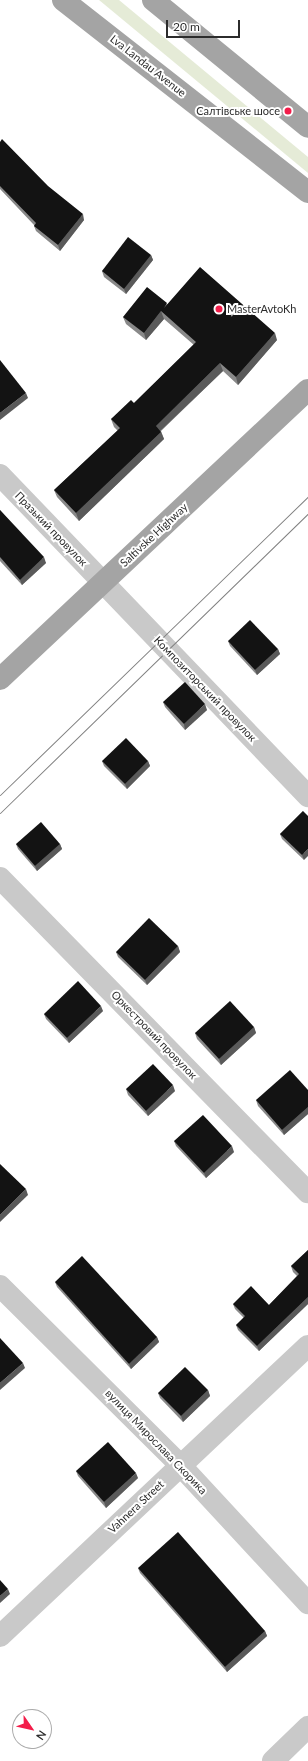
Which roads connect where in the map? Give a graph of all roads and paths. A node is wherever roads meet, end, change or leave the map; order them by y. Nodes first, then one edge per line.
1 (63, 0) edge
2 (153, 0) edge
3 (308, 128) edge
4 (308, 192) edge
5 (308, 390) edge
6 (0, 475) edge
7 (102, 583) junction
8 (0, 679) edge
9 (308, 796) edge
10 (0, 878) edge
11 (308, 1192) edge
12 (0, 1286) edge
13 (308, 1346) edge
14 (181, 1466) junction
15 (308, 1603) edge
16 (0, 1636) edge
17 (308, 1727) edge
18 (273, 1761) edge

1 - 4 main road, Lva Landau Avenue
2 - 3 main road
5 - 7 main road, Saltivske Highway
6 - 7 street, Празький провулок
7 - 8 main road, Saltivske Highway
7 - 9 street, Композиторський провулок
10 - 11 street, Оркестровий провулок
12 - 14 street, вулиця Мирослава Скорика
13 - 14 street, Vahnera Street
14 - 15 street, вулиця Мирослава Скорика
14 - 16 street, Vahnera Street
17 - 18 street

